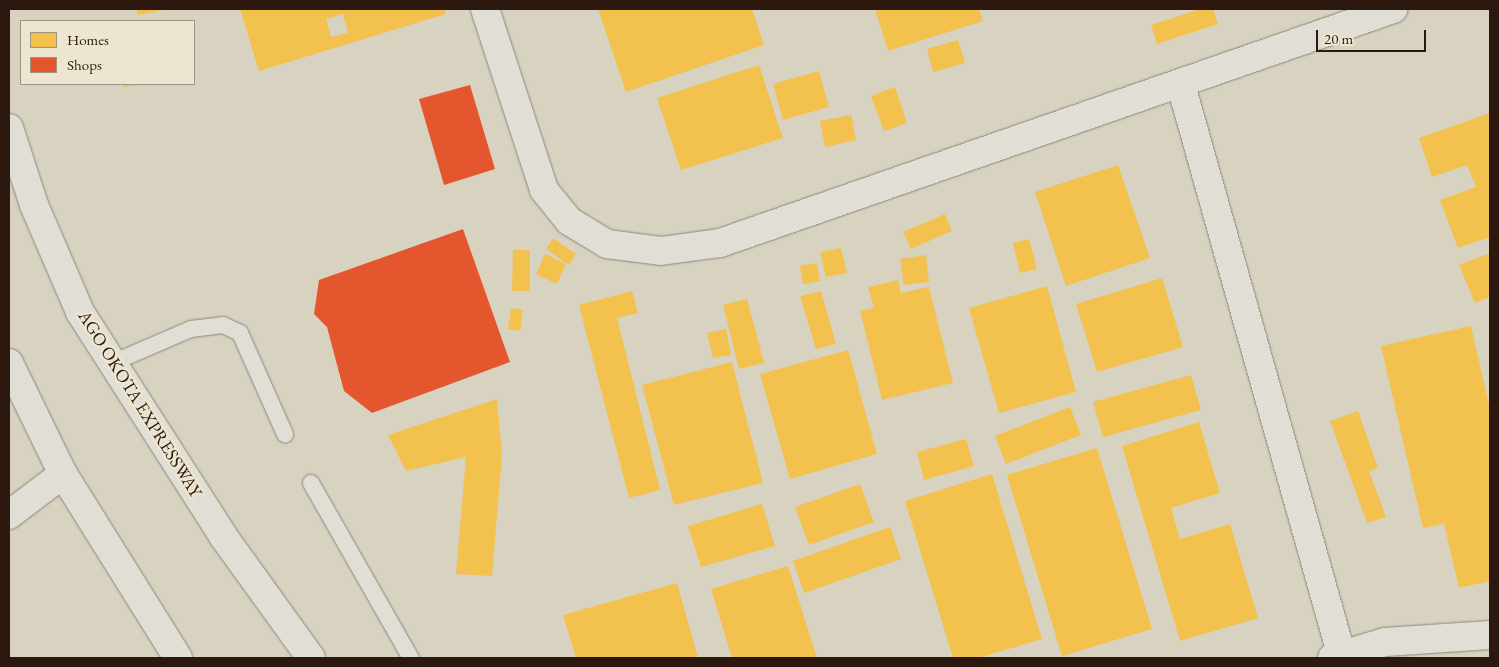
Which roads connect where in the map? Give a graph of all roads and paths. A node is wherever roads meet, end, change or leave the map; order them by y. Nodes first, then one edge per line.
1 (485, 9) edge
2 (1393, 9) edge
3 (1182, 85) junction
4 (9, 128) edge
5 (9, 363) edge
6 (112, 363) junction
7 (285, 434) dead end
8 (63, 474) junction
9 (311, 484) dead end
10 (9, 515) edge
11 (1490, 635) edge
12 (1336, 656) edge
13 (178, 658) edge
14 (311, 658) edge
15 (411, 658) edge

1 - 3 street
2 - 3 street
3 - 12 street
4 - 6 street, AGO OKOTA EXPRESSWAY
5 - 8 street
6 - 7 lane
6 - 14 street, AGO OKOTA EXPRESSWAY
8 - 10 street
8 - 13 street
9 - 15 lane
11 - 12 street

